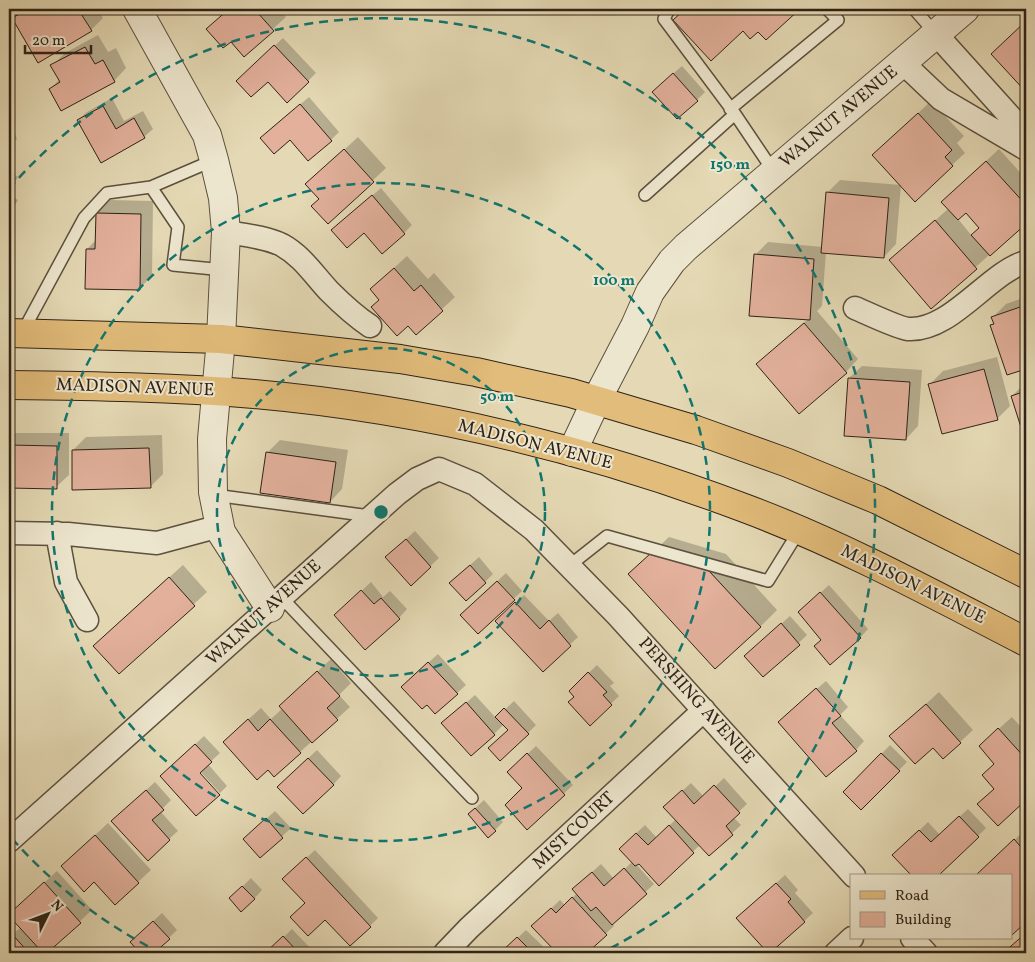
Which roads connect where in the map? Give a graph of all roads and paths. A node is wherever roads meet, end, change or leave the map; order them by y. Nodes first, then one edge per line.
1 (137, 9) edge
2 (668, 9) edge
3 (827, 9) edge
4 (914, 9) edge
5 (965, 9) edge
6 (936, 34) junction
7 (903, 63) junction
8 (732, 111) junction
9 (1026, 148) edge
10 (214, 160) junction
11 (774, 172) junction
12 (152, 187) junction
13 (645, 195) dead end
14 (226, 232) junction
15 (1026, 262) edge
16 (224, 270) junction
17 (855, 308) dead end
18 (370, 326) dead end
19 (15, 333) edge
20 (221, 339) junction
21 (9, 385) edge
22 (216, 391) junction
23 (596, 401) junction
24 (572, 452) junction
25 (214, 495) junction
26 (372, 516) junction
27 (220, 526) junction
28 (534, 530) joint
29 (800, 531) junction
30 (9, 533) edge
31 (57, 534) junction
32 (569, 566) junction
33 (1026, 574) edge
34 (275, 603) junction
35 (87, 620) dead end
36 (1026, 642) edge
37 (704, 710) junction
38 (472, 798) dead end
39 (9, 842) edge
40 (852, 874) edge
41 (850, 940) edge
42 (914, 940) edge
43 (445, 953) edge
44 (836, 953) edge
45 (926, 953) edge

1 - 10 street
2 - 8 lane
3 - 8 lane
4 - 6 lane
5 - 6 street, WALNUT AVENUE
6 - 7 street, WALNUT AVENUE
6 - 9 street
7 - 9 street
7 - 11 street, WALNUT AVENUE
8 - 11 lane
8 - 13 lane
10 - 12 lane
10 - 14 street
11 - 23 street, WALNUT AVENUE
12 - 16 lane
12 - 19 lane
14 - 16 street
14 - 18 street
15 - 17 street
16 - 20 street
19 - 20 main road
20 - 22 street
20 - 23 main road
21 - 22 main road, MADISON AVENUE
22 - 24 main road, MADISON AVENUE
22 - 25 street
23 - 24 street, WALNUT AVENUE
23 - 33 main road
24 - 29 main road, MADISON AVENUE
25 - 26 lane
25 - 27 street
26 - 28 street, WALNUT AVENUE
26 - 34 street, WALNUT AVENUE
27 - 31 street
27 - 34 street
28 - 32 street, PERSHING AVENUE
29 - 32 lane
29 - 36 main road, MADISON AVENUE
30 - 31 street
31 - 35 street
32 - 37 street, PERSHING AVENUE
34 - 38 lane
34 - 39 street, WALNUT AVENUE
37 - 40 street, PERSHING AVENUE
37 - 43 street, MIST COURT
41 - 44 street
42 - 45 street

